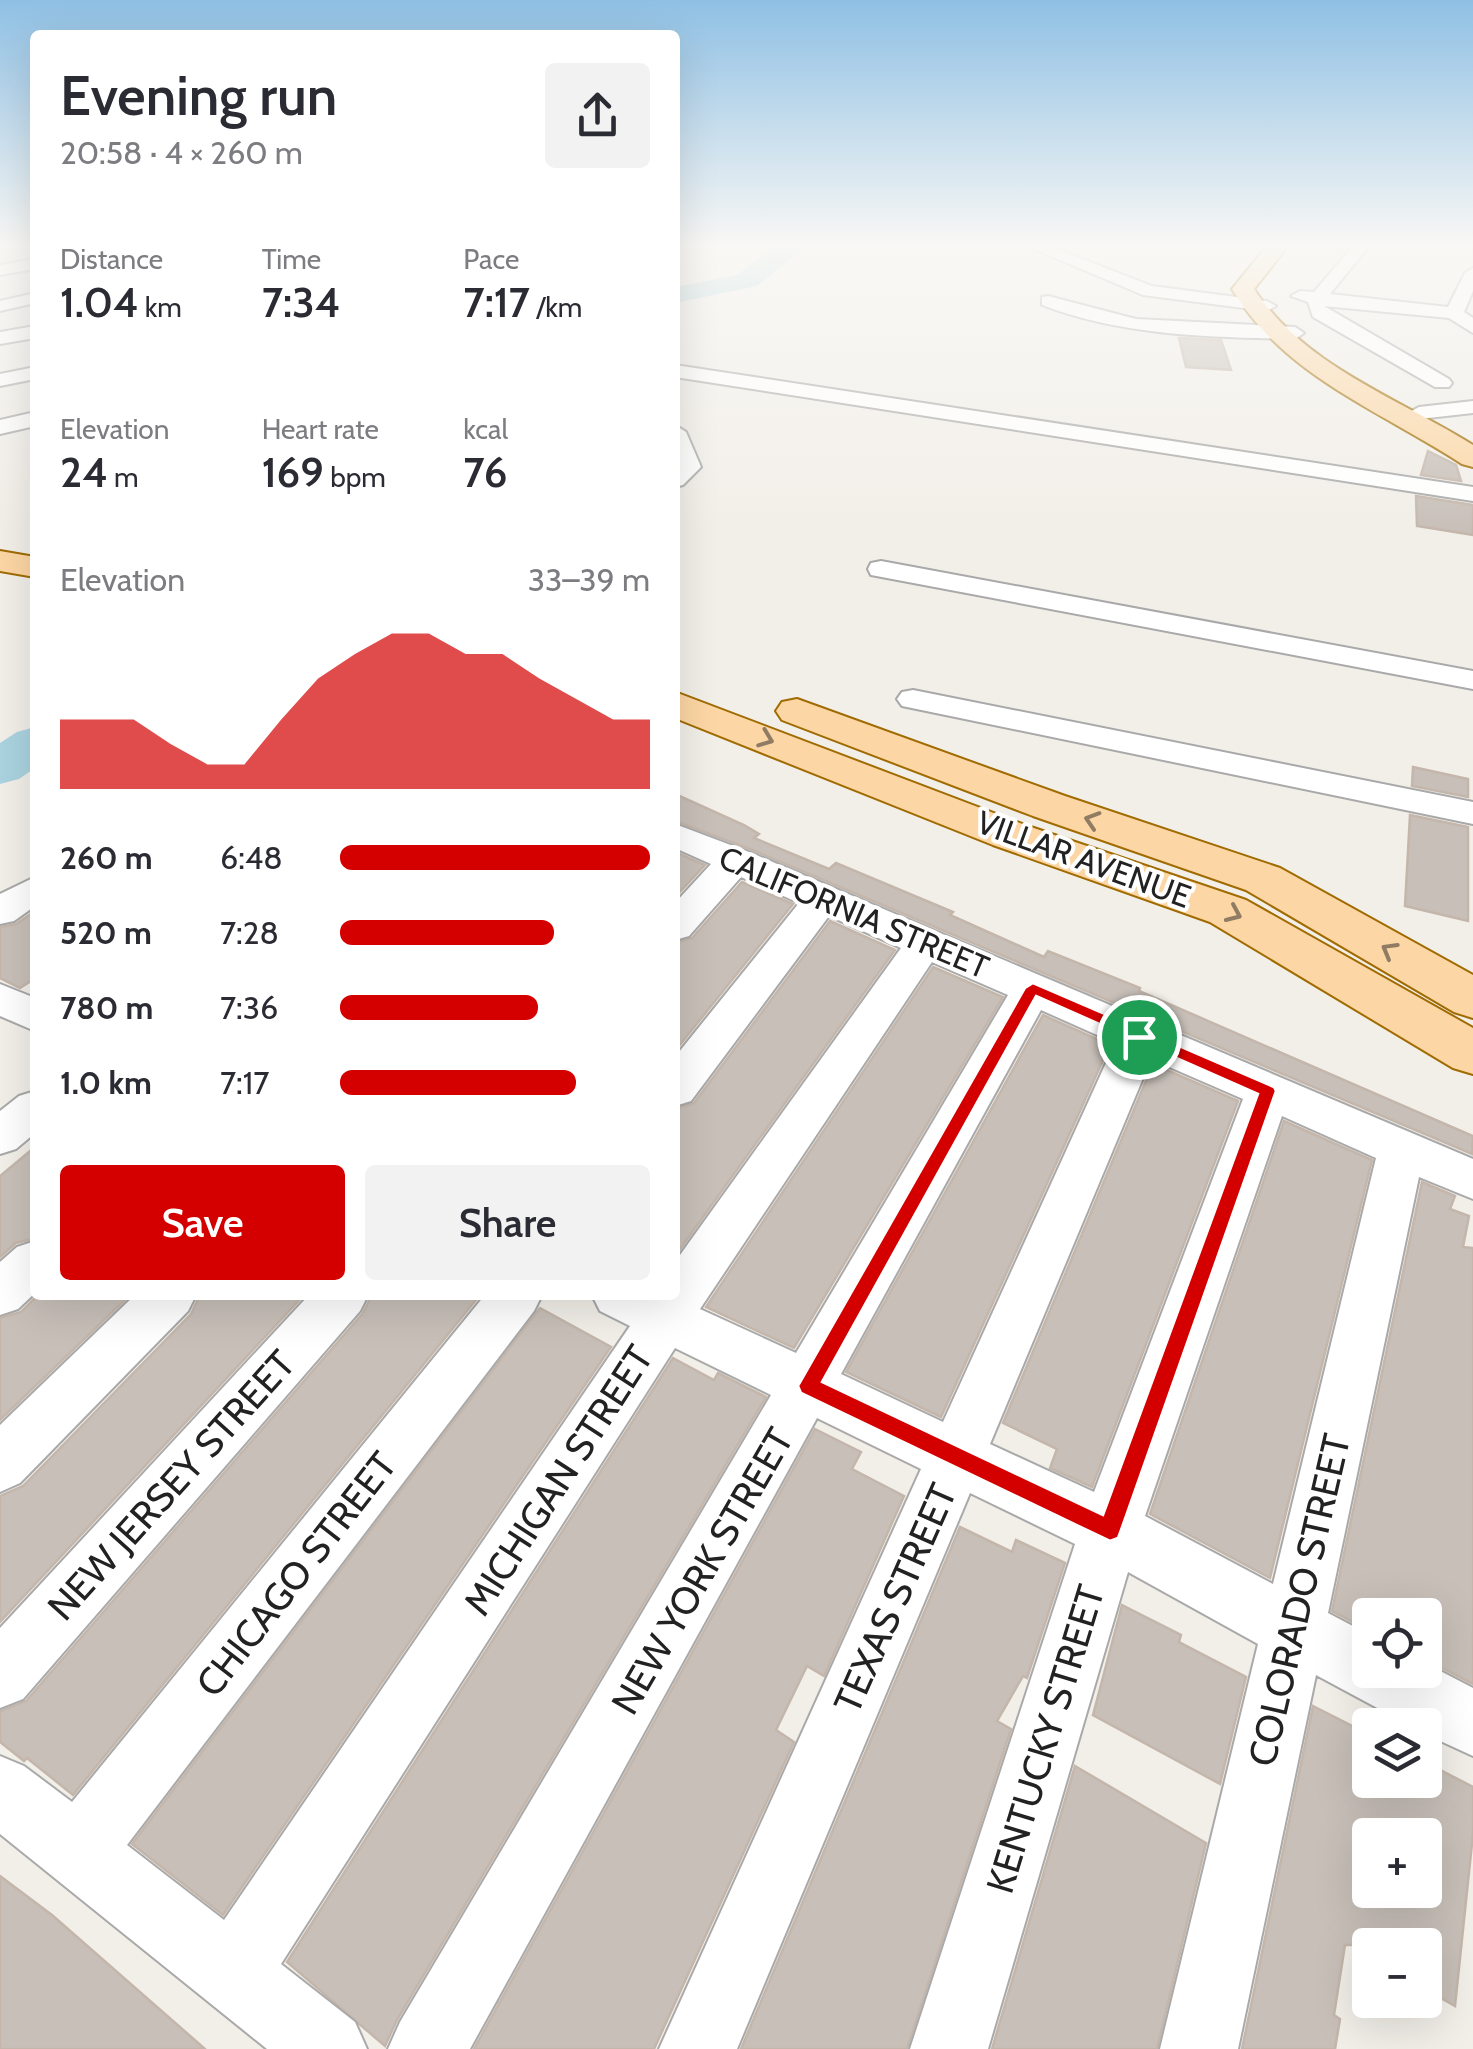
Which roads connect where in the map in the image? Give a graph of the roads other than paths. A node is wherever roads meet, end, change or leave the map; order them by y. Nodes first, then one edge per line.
1 (1297, 342) edge
2 (1301, 342) edge
3 (1369, 342) edge
4 (680, 372) edge
5 (30, 374) edge
6 (0, 380) edge
7 (1442, 383) dead end
8 (1473, 407) edge
9 (1419, 413) junction
10 (30, 420) edge
11 (0, 427) edge
12 (1473, 442) edge
13 (680, 444) edge
14 (1473, 458) edge
15 (680, 475) edge
16 (1473, 494) edge
17 (0, 536) edge
18 (30, 540) edge
19 (0, 561) edge
20 (30, 566) edge
21 (882, 569) dead end
22 (680, 668) edge
23 (1473, 680) edge
24 (913, 699) dead end
25 (680, 706) edge
26 (1473, 812) edge
27 (680, 837) edge
28 (736, 860) junction
29 (30, 893) edge
30 (822, 899) junction
31 (0, 912) edge
32 (680, 922) edge
33 (925, 942) junction
34 (1033, 988) junction
35 (1473, 999) edge
36 (1139, 1037) junction
37 (1473, 1054) edge
38 (680, 1083) edge
39 (1268, 1091) junction
40 (30, 1112) edge
41 (0, 1136) edge
42 (1401, 1152) junction
43 (1473, 1180) edge
44 (680, 1257) edge
45 (30, 1266) edge
46 (0, 1293) edge
47 (165, 1300) edge
48 (338, 1300) edge
49 (512, 1300) edge
50 (642, 1306) edge
51 (808, 1386) junction
52 (957, 1457) junction
53 (0, 1464) edge
54 (1110, 1530) junction
55 (1291, 1629) junction
56 (1352, 1661) edge
57 (0, 1676) edge
58 (1405, 1688) edge
59 (1473, 1723) edge
60 (0, 1790) edge
61 (77, 1852) junction
62 (232, 1973) junction
63 (328, 2049) edge
64 (428, 2049) edge
65 (698, 2049) edge
66 (949, 2049) edge
67 (1200, 2049) edge

1 - 14 main road
2 - 9 main road
3 - 7 street
4 - 16 street
5 - 6 street
8 - 9 street
9 - 12 main road
10 - 11 street
13 - 15 street
17 - 18 main road
19 - 20 main road
21 - 23 street
35 -> 22 main road, VILLAR AVENUE
24 - 26 street
25 -> 37 main road, VILLAR AVENUE
27 - 28 street, CALIFORNIA STREET
28 - 30 street, CALIFORNIA STREET
28 - 32 street
29 - 31 street
30 - 33 street, CALIFORNIA STREET
30 - 38 street
33 - 34 street, CALIFORNIA STREET
33 - 44 street, MICHIGAN STREET
34 - 36 street, CALIFORNIA STREET
34 - 51 street, NEW YORK STREET
36 - 39 street, CALIFORNIA STREET
36 - 52 street, TEXAS STREET
39 - 42 street, CALIFORNIA STREET
39 - 54 street, KENTUCKY STREET
40 - 41 street
42 - 43 street, CALIFORNIA STREET
42 - 55 street, COLORADO STREET
45 - 46 street
47 - 53 street
48 - 57 street, NEW JERSEY STREET
49 - 61 street, CHICAGO STREET
50 - 51 street
50 - 62 street, MICHIGAN STREET
51 - 52 street
51 - 64 street, NEW YORK STREET
52 - 54 street
52 - 65 street, TEXAS STREET
54 - 55 street
54 - 66 street, KENTUCKY STREET
55 - 56 street
55 - 67 street, COLORADO STREET
58 - 59 street
60 - 61 street
61 - 62 street
62 - 63 street

